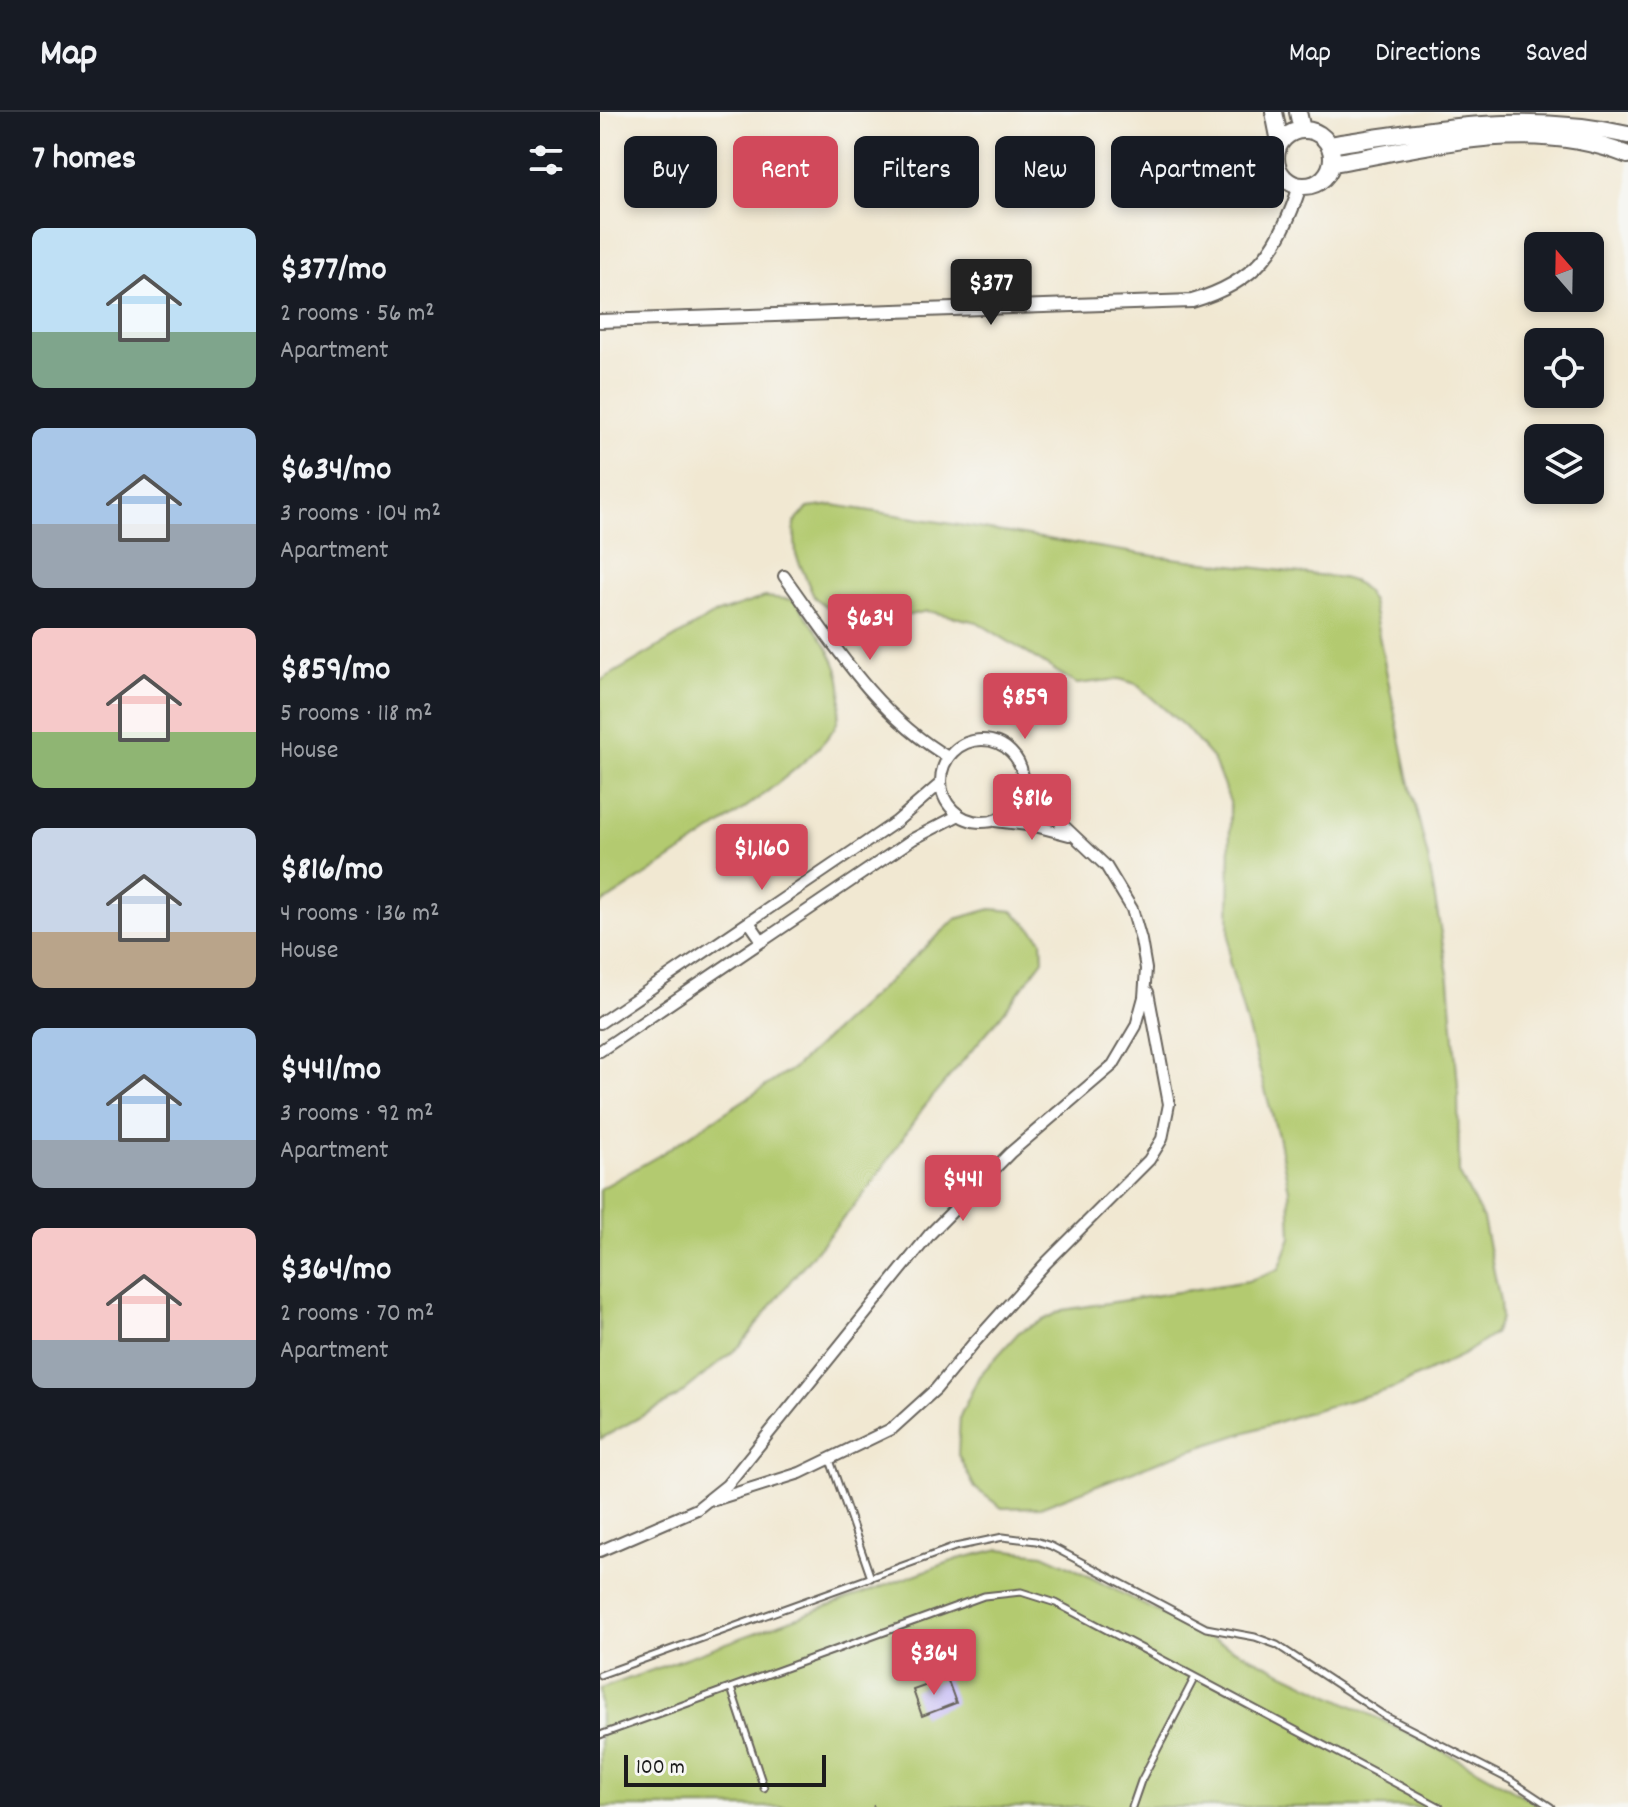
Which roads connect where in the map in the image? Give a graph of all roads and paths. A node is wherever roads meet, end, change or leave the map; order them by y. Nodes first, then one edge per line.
1 (1274, 112) edge
2 (1298, 112) edge
3 (1302, 130) junction
4 (1628, 135) edge
5 (1279, 136) edge
6 (1284, 138) edge
7 (1329, 145) junction
8 (1628, 155) edge
9 (1332, 163) junction
10 (1284, 178) edge
11 (1300, 186) junction
12 (600, 321) edge
13 (784, 576) dead end
14 (948, 757) junction
15 (1024, 778) junction
16 (941, 783) junction
17 (959, 815) junction
18 (994, 820) junction
19 (1075, 836) junction
20 (749, 922) junction
21 (762, 941) junction
22 (1146, 983) junction
23 (600, 1023) edge
24 (600, 1051) edge
25 (830, 1460) junction
26 (708, 1502) junction
27 (600, 1551) edge
28 (871, 1578) junction
29 (600, 1675) edge
30 (1195, 1677) junction
31 (731, 1688) junction
32 (600, 1735) edge
33 (764, 1788) dead end
34 (877, 1801) dead end
35 (873, 1807) edge
36 (1132, 1807) edge
37 (1440, 1807) edge
38 (1551, 1807) edge

1 - 5 main road
2 - 3 main road
3 - 6 main road
3 - 7 main road
4 - 7 main road
7 - 9 main road
8 - 9 main road
9 - 11 main road
10 - 11 main road
11 - 12 street
13 - 14 street
14 - 15 street
14 - 16 street
15 - 18 street
15 - 19 street
16 - 17 street
16 - 20 street
17 - 18 street
17 - 21 street
18 - 19 street
19 - 22 street
20 - 21 street
20 - 23 street
21 - 24 street
22 - 25 street
22 - 26 street
25 - 26 street
25 - 28 lane
26 - 27 street
28 - 29 lane
28 - 38 lane
30 - 31 lane
30 - 36 lane
30 - 37 lane
31 - 32 lane
31 - 33 lane
34 - 35 path

